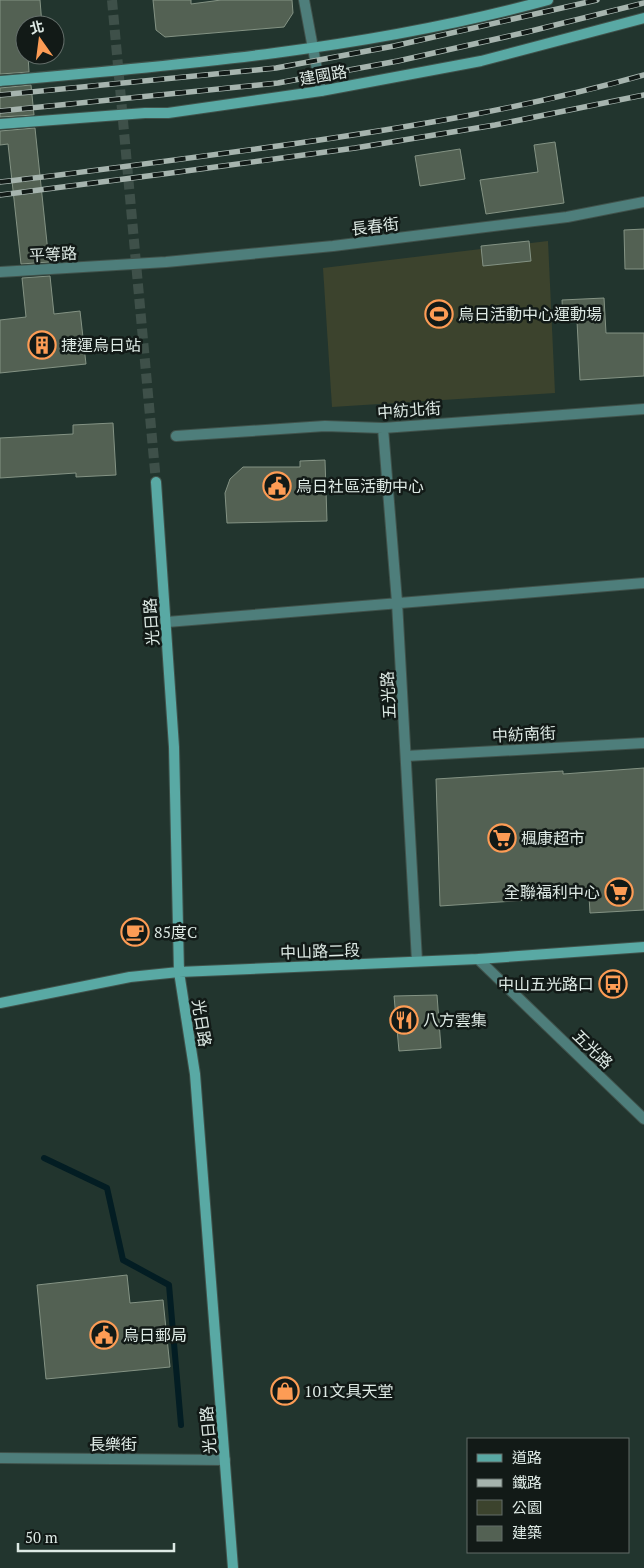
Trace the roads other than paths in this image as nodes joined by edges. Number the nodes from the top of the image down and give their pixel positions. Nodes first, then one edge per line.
1 (304, 0) edge
2 (548, 0) edge
3 (644, 18) edge
4 (312, 48) junction
5 (0, 81) edge
6 (321, 91) junction
7 (0, 124) edge
8 (644, 202) edge
9 (108, 266) joint
10 (0, 272) edge
11 (644, 409) edge
12 (383, 428) junction
13 (176, 436) dead end
14 (156, 482) tunnel mouth
15 (644, 582) edge
16 (397, 602) junction
17 (167, 622) junction
18 (644, 743) edge
19 (406, 756) junction
20 (644, 947) edge
21 (478, 959) junction
22 (417, 961) junction
23 (179, 972) junction
24 (0, 1003) edge
25 (644, 1119) edge
26 (0, 1458) edge
27 (225, 1460) junction
28 (232, 1568) edge

1 - 4 street
2 - 4 main road, 建國路
3 - 6 main road, 建國路
4 - 5 main road, 建國路
4 - 6 street
6 - 7 main road, 建國路
8 - 9 street, 長春街
9 - 10 street, 平等路
11 - 12 street, 中紡北街
12 - 13 street, 中紡北街
12 - 16 street, 五光路
14 - 17 main road, 光日路
15 - 16 street
16 - 17 street
16 - 19 street, 五光路
17 - 23 main road, 光日路
18 - 19 street, 中紡南街
19 - 22 street, 五光路
20 - 21 main road, 中山路二段
21 - 22 main road, 中山路二段
21 - 25 street, 五光路
22 - 23 main road, 中山路二段
23 - 24 main road, 中山路二段
23 - 27 main road, 光日路
26 - 27 street, 長樂街
27 - 28 main road, 光日路

